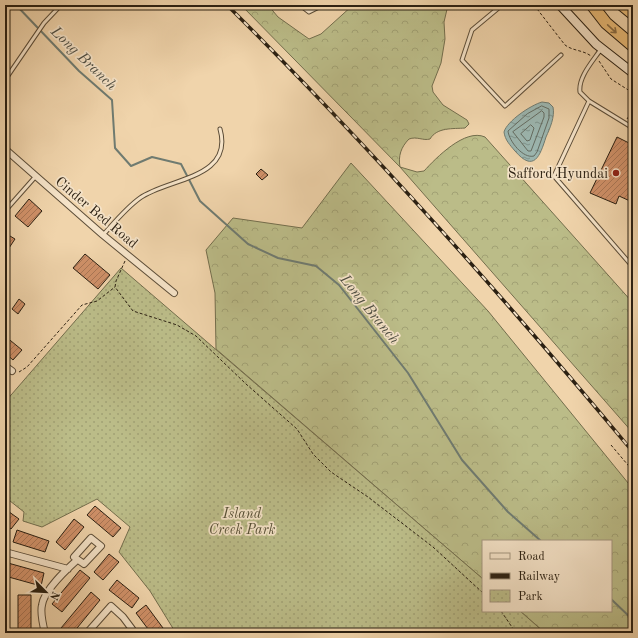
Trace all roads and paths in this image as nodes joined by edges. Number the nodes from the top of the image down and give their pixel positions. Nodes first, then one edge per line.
1 (61, 5) edge
2 (300, 5) edge
3 (323, 5) edge
4 (502, 5) edge
5 (534, 5) edge
6 (560, 5) edge
7 (622, 5) edge
8 (594, 7) edge
9 (633, 14) edge
10 (633, 46) edge
11 (600, 49) junction
12 (561, 55) dead end
13 (595, 58) junction
14 (633, 73) edge
15 (5, 80) edge
16 (633, 93) edge
17 (589, 101) junction
18 (633, 110) edge
19 (625, 123) junction
20 (633, 128) edge
21 (220, 129) dead end
22 (5, 149) edge
23 (36, 176) junction
24 (5, 211) edge
25 (103, 235) junction
26 (128, 254) junction
27 (633, 267) edge
28 (115, 287) junction
29 (174, 292) dead end
30 (5, 366) edge
31 (12, 371) joint
32 (611, 445) dead end
33 (633, 472) edge
34 (5, 540) edge
35 (5, 544) edge
36 (5, 552) edge
37 (77, 560) junction
38 (68, 569) junction
39 (482, 592) edge
40 (502, 612) edge
41 (45, 633) edge
42 (87, 633) edge
43 (124, 633) edge
44 (516, 633) edge

1 - 15 lane
2 - 3 lane
4 - 12 lane
5 - 13 path
6 - 11 main road
7 - 9 highway
8 -> 10 highway
11 - 13 lane
11 - 14 main road
13 - 16 path
13 - 17 lane
17 - 19 lane
17 - 27 lane
18 - 19 path
19 - 20 lane
21 - 25 lane
22 - 23 street, Cinder Bed Road
23 - 24 lane
23 - 25 street, Cinder Bed Road
25 - 26 street, Cinder Bed Road
26 - 28 path
26 - 29 street, Cinder Bed Road
28 - 31 path
28 - 39 path
30 - 31 street
32 - 33 path
34 - 35 street
36 - 38 street
37 - 37 street
37 - 38 street
38 - 41 street
40 - 44 path
42 - 43 street

